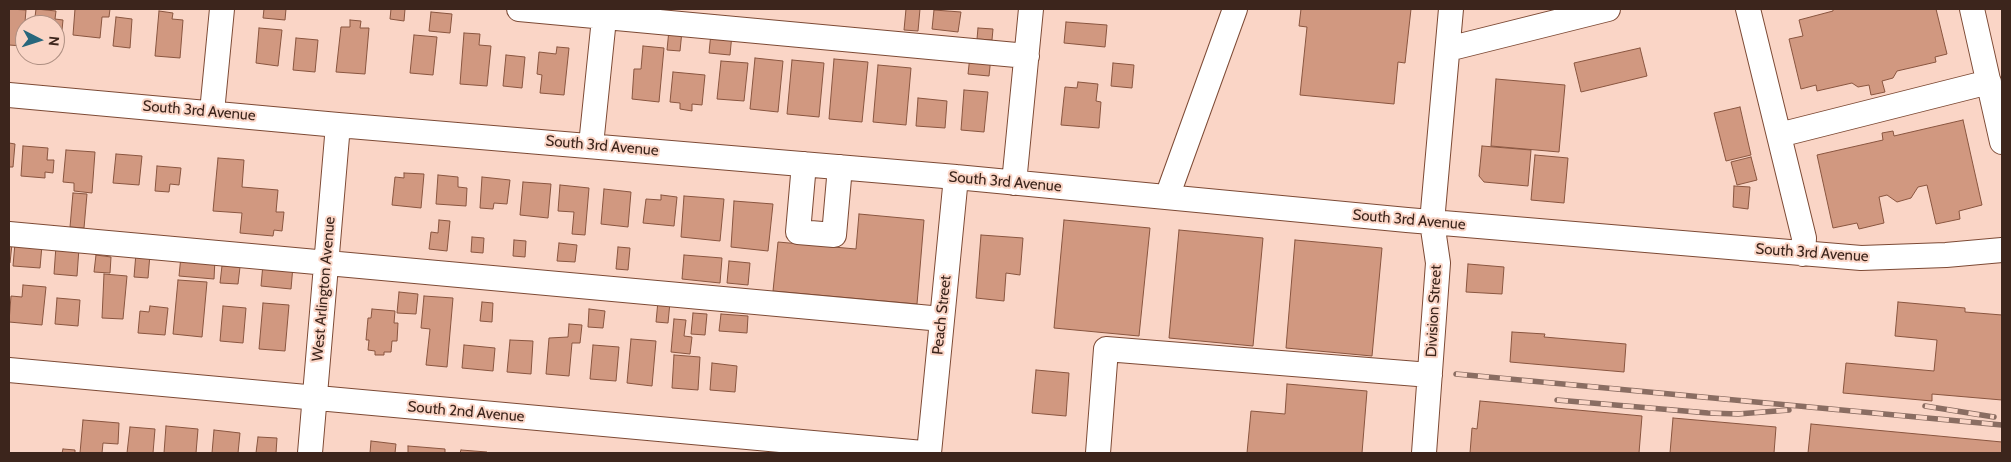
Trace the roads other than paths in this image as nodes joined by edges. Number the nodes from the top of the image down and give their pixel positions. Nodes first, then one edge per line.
1 (222, 9) edge
2 (519, 9) edge
3 (1031, 9) edge
4 (1235, 9) edge
5 (1451, 9) edge
6 (1608, 9) edge
7 (1748, 9) edge
8 (1972, 9) edge
9 (604, 13) edge
10 (1448, 49) junction
11 (1027, 56) junction
12 (1992, 74) edge
13 (9, 95) edge
14 (212, 112) junction
15 (338, 126) junction
16 (1779, 135) junction
17 (2002, 142) edge
18 (591, 145) junction
19 (804, 164) junction
20 (840, 167) junction
21 (956, 177) junction
22 (1014, 182) junction
23 (1166, 197) junction
24 (1432, 222) junction
25 (9, 234) edge
26 (2002, 250) edge
27 (1803, 254) junction
28 (327, 263) junction
29 (942, 319) junction
30 (9, 370) edge
31 (1430, 375) junction
32 (315, 398) junction
33 (310, 453) edge
34 (923, 453) edge
35 (929, 453) edge
36 (1098, 453) edge
37 (1424, 453) edge

1 - 14 street
2 - 9 street
3 - 11 street
4 - 23 street
5 - 10 street, Division Street
6 - 10 street
7 - 16 street
8 - 12 street
9 - 11 street
9 - 18 street
10 - 24 street, Division Street
11 - 22 street
12 - 16 street
12 - 17 street
13 - 14 street, South 3rd Avenue
14 - 15 street, South 3rd Avenue
15 - 18 street, South 3rd Avenue
15 - 28 street, West Arlington Avenue
16 - 27 street
18 - 19 street, South 3rd Avenue
19 - 20 street, South 3rd Avenue
19 - 20 street
20 - 21 street, South 3rd Avenue
21 - 22 street, South 3rd Avenue
21 - 29 street, Peach Street
22 - 23 street, South 3rd Avenue
23 - 24 street, South 3rd Avenue
24 - 27 street, South 3rd Avenue
24 - 31 street, Division Street
25 - 28 street
26 - 27 street, South 3rd Avenue
28 - 29 street
28 - 32 street, West Arlington Avenue
29 - 35 street, Peach Street
30 - 32 street, South 2nd Avenue
31 - 36 street
31 - 37 street, Division Street
32 - 33 street, West Arlington Avenue
32 - 34 street, South 2nd Avenue

